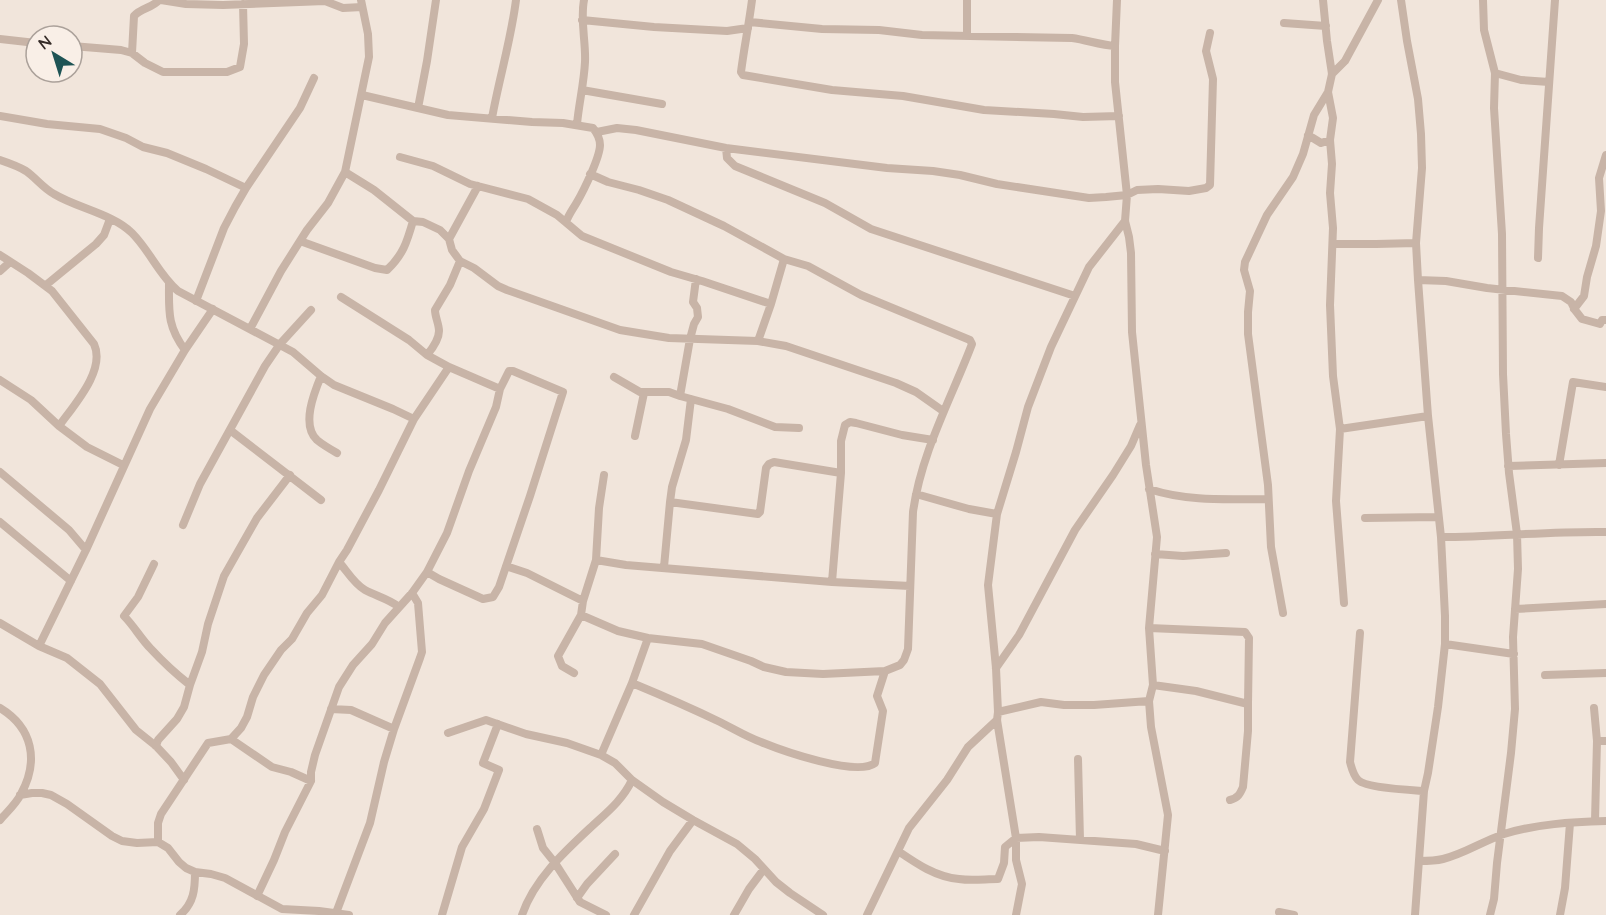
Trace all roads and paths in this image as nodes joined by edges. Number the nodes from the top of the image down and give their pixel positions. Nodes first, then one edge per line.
1 (160, 0) edge
2 (317, 0) edge
3 (436, 0) edge
4 (516, 0) edge
5 (584, 0) edge
6 (752, 0) edge
7 (967, 0) edge
8 (1117, 0) edge
9 (1323, 0) edge
10 (1378, 0) edge
11 (1401, 0) edge
12 (1483, 0) edge
13 (1555, 0) edge
14 (239, 3) edge
15 (362, 4) edge
16 (582, 20) junction
17 (1284, 23) dead end
18 (749, 25) junction
19 (1326, 26) junction
20 (1210, 33) dead end
21 (967, 34) junction
22 (0, 39) edge
23 (24, 42) edge
24 (1115, 46) junction
25 (84, 47) edge
26 (132, 53) junction
27 (1495, 73) junction
28 (1332, 74) junction
29 (314, 78) dead end
30 (1550, 82) junction
31 (582, 90) junction
32 (1328, 92) junction
33 (362, 95) junction
34 (662, 104) dead end
35 (418, 108) junction
36 (0, 116) edge
37 (1119, 116) junction
38 (492, 118) junction
39 (577, 124) junction
40 (597, 132) junction
41 (1308, 135) junction
42 (1330, 140) junction
43 (726, 148) junction
44 (1606, 155) edge
45 (400, 158) dead end
46 (0, 160) edge
47 (345, 172) junction
48 (590, 174) junction
49 (478, 186) junction
50 (246, 188) junction
51 (1127, 195) junction
52 (110, 219) junction
53 (1125, 220) junction
54 (413, 221) junction
55 (566, 222) junction
56 (449, 239) junction
57 (300, 241) junction
58 (1416, 243) junction
59 (1333, 244) junction
60 (0, 255) edge
61 (1538, 258) dead end
62 (784, 259) junction
63 (460, 261) junction
64 (10, 262) junction
65 (0, 271) edge
66 (696, 279) junction
67 (1418, 280) junction
68 (169, 283) junction
69 (45, 285) junction
70 (1503, 290) junction
71 (1075, 296) junction
72 (341, 297) dead end
73 (196, 301) junction
74 (771, 304) junction
75 (213, 309) junction
76 (1574, 309) junction
77 (311, 310) dead end
78 (1606, 320) edge
79 (250, 329) junction
80 (690, 339) junction
81 (758, 341) junction
82 (280, 344) junction
83 (185, 350) junction
84 (427, 355) junction
85 (449, 367) junction
86 (321, 376) junction
87 (614, 377) dead end
88 (0, 380) edge
89 (1606, 387) edge
90 (500, 389) junction
91 (644, 393) junction
92 (680, 396) junction
93 (691, 399) junction
94 (943, 411) junction
95 (1428, 416) junction
96 (414, 419) junction
97 (1141, 424) junction
98 (59, 426) junction
99 (799, 428) dead end
100 (1340, 429) junction
101 (230, 430) junction
102 (635, 435) dead end
103 (933, 440) junction
104 (337, 453) dead end
105 (1606, 463) edge
106 (123, 465) junction
107 (1559, 465) junction
108 (1508, 466) junction
109 (0, 472) edge
110 (841, 473) junction
111 (290, 475) junction
112 (604, 475) dead end
113 (1149, 489) junction
114 (916, 494) junction
115 (1268, 499) junction
116 (321, 500) dead end
117 (669, 502) junction
118 (997, 514) junction
119 (1438, 517) junction
120 (1365, 518) dead end
121 (0, 522) edge
122 (183, 525) dead end
123 (1606, 532) edge
124 (1517, 534) junction
125 (1441, 537) junction
126 (86, 550) junction
127 (1226, 553) dead end
128 (1155, 555) junction
129 (596, 560) junction
130 (339, 562) junction
131 (154, 564) dead end
132 (506, 566) junction
133 (664, 567) junction
134 (427, 572) junction
135 (71, 581) junction
136 (832, 582) junction
137 (910, 586) junction
138 (412, 593) junction
139 (583, 601) junction
140 (1344, 603) dead end
141 (1606, 604) edge
142 (399, 607) junction
143 (1515, 609) junction
144 (1283, 613) dead end
145 (581, 615) junction
146 (0, 623) edge
147 (1149, 628) junction
148 (1360, 633) dead end
149 (648, 638) junction
150 (1444, 644) junction
151 (39, 646) junction
152 (1514, 654) junction
153 (996, 668) junction
154 (885, 671) junction
155 (574, 673) dead end
156 (1606, 674) edge
157 (1545, 675) dead end
158 (632, 683) junction
159 (190, 685) junction
160 (1154, 685) junction
161 (1149, 701) junction
162 (1248, 704) junction
163 (0, 708) edge
164 (1594, 708) dead end
165 (331, 709) junction
166 (998, 716) junction
167 (498, 724) junction
168 (394, 729) junction
169 (448, 733) dead end
170 (231, 739) junction
171 (1597, 741) junction
172 (1606, 741) edge
173 (156, 746) junction
174 (601, 755) junction
175 (1078, 759) dead end
176 (184, 780) junction
177 (632, 780) junction
178 (311, 781) junction
179 (1424, 791) junction
180 (20, 795) junction
181 (1230, 800) dead end
182 (0, 820) edge
183 (693, 820) junction
184 (1595, 821) junction
185 (1606, 821) edge
186 (1570, 823) junction
187 (537, 829) dead end
188 (1500, 835) junction
189 (1016, 838) junction
190 (1080, 840) junction
191 (158, 842) junction
192 (898, 851) junction
193 (1165, 851) junction
194 (615, 854) dead end
195 (1419, 861) junction
196 (555, 863) junction
197 (764, 869) junction
198 (195, 872) junction
199 (257, 896) junction
200 (577, 898) junction
201 (280, 912) edge
202 (1280, 912) dead end
203 (336, 913) junction
204 (180, 915) edge
205 (350, 915) edge
206 (442, 915) edge
207 (522, 915) edge
208 (606, 915) edge
209 (634, 915) edge
210 (734, 915) edge
211 (823, 915) edge
212 (867, 915) edge
213 (1017, 915) edge
214 (1158, 915) edge
215 (1294, 915) edge
216 (1415, 915) edge
217 (1490, 915) edge
218 (1560, 915) edge

1 - 14 street
1 - 26 street
2 - 14 street
2 - 15 street
3 - 35 street
4 - 38 street
5 - 16 street
6 - 18 street
7 - 21 street
8 - 24 street
9 - 19 street
10 - 28 street
11 - 58 street
12 - 27 street
13 - 30 street
14 - 26 street
15 - 33 street
16 - 18 street
16 - 31 street
17 - 19 street
18 - 21 street
18 - 37 street
19 - 28 street
20 - 51 street
21 - 24 street
22 - 23 street
24 - 37 street
25 - 26 street
27 - 30 street
27 - 70 street
28 - 32 street
29 - 50 street
30 - 61 street
31 - 34 street
31 - 39 street
32 - 41 street
32 - 42 street
33 - 35 street
33 - 47 street
35 - 38 street
36 - 50 street
37 - 51 street
38 - 39 street
39 - 40 street
40 - 43 street
40 - 48 street
41 - 42 street
41 - 115 street
42 - 59 street
43 - 51 street
43 - 71 street
44 - 76 street
45 - 49 street
46 - 52 street
47 - 54 street
47 - 57 street
48 - 55 street
48 - 62 street
49 - 55 street
49 - 56 street
50 - 73 street
51 - 53 street
52 - 68 street
52 - 69 street
53 - 71 street
53 - 97 street
54 - 56 street
54 - 57 street
55 - 66 street
56 - 63 street
57 - 79 street
58 - 59 street
58 - 67 street
59 - 100 street
60 - 64 street
62 - 74 street
62 - 94 street
63 - 80 street
63 - 84 street
64 - 65 street
64 - 69 street
66 - 74 street
66 - 80 street
67 - 70 street
67 - 95 street
68 - 73 street
68 - 83 street
69 - 98 street
70 - 76 street
70 - 108 street
71 - 118 street
72 - 84 street
73 - 75 street
74 - 81 street
75 - 79 street
75 - 83 street
76 - 78 street
77 - 82 street
79 - 82 street
80 - 81 street
80 - 92 street
81 - 94 street
82 - 86 street
82 - 101 street
83 - 106 street
84 - 85 street
85 - 90 street
85 - 96 street
86 - 96 street
86 - 104 street
87 - 91 street
88 - 98 street
89 - 107 street
90 - 132 street
90 - 134 street
91 - 92 street
91 - 102 street
92 - 93 street
93 - 99 street
93 - 117 street
94 - 103 street
95 - 100 street
95 - 119 street
96 - 130 street
97 - 113 street
97 - 153 street
98 - 106 street
100 - 140 street
101 - 111 street
101 - 122 street
103 - 110 street
103 - 114 street
105 - 107 street
106 - 126 street
107 - 108 street
108 - 124 street
109 - 126 street
110 - 117 street
110 - 136 street
111 - 116 street
111 - 159 street
112 - 129 street
113 - 115 street
113 - 128 street
114 - 118 street
114 - 137 street
115 - 144 street
117 - 133 street
118 - 153 street
119 - 120 street
119 - 125 street
121 - 135 street
123 - 124 street
124 - 125 street
124 - 143 street
125 - 150 street
126 - 135 street
127 - 128 street
128 - 147 street
129 - 133 street
129 - 139 street
130 - 142 street
130 - 170 street
131 - 159 street
132 - 134 street
132 - 139 street
133 - 136 street
134 - 138 street
135 - 151 street
136 - 137 street
137 - 154 street
138 - 142 street
138 - 168 street
139 - 145 street
141 - 143 street
142 - 165 street
143 - 152 street
145 - 149 street
145 - 155 street
146 - 151 street
147 - 160 street
147 - 162 street
148 - 179 street
149 - 154 street
149 - 158 street
150 - 152 street
150 - 179 street
151 - 173 street
152 - 188 street
153 - 166 street
154 - 158 street
156 - 157 street
158 - 174 street
159 - 173 street
160 - 161 street
160 - 162 street
161 - 166 street
161 - 193 street
162 - 181 street
163 - 180 street
164 - 171 street
165 - 168 street
165 - 178 street
166 - 189 street
166 - 192 street
167 - 169 street
167 - 174 street
167 - 206 street
168 - 203 street
170 - 176 street
170 - 178 street
171 - 172 street
171 - 184 street
173 - 176 street
174 - 177 street
175 - 190 street
176 - 191 street
177 - 183 street
177 - 196 street
178 - 199 street
179 - 195 street
180 - 182 street
180 - 191 street
183 - 197 street
183 - 209 street
184 - 185 street
184 - 186 street
186 - 188 street
186 - 218 street
187 - 196 street
188 - 195 street
188 - 217 street
189 - 190 street
189 - 192 street
189 - 213 street
190 - 193 street
191 - 198 street
192 - 212 street
193 - 214 street
194 - 200 street
195 - 216 street
196 - 200 street
196 - 207 street
197 - 210 street
197 - 211 street
198 - 199 street
198 - 204 street
199 - 201 street
200 - 208 street
201 - 203 street
202 - 215 street
203 - 205 street

